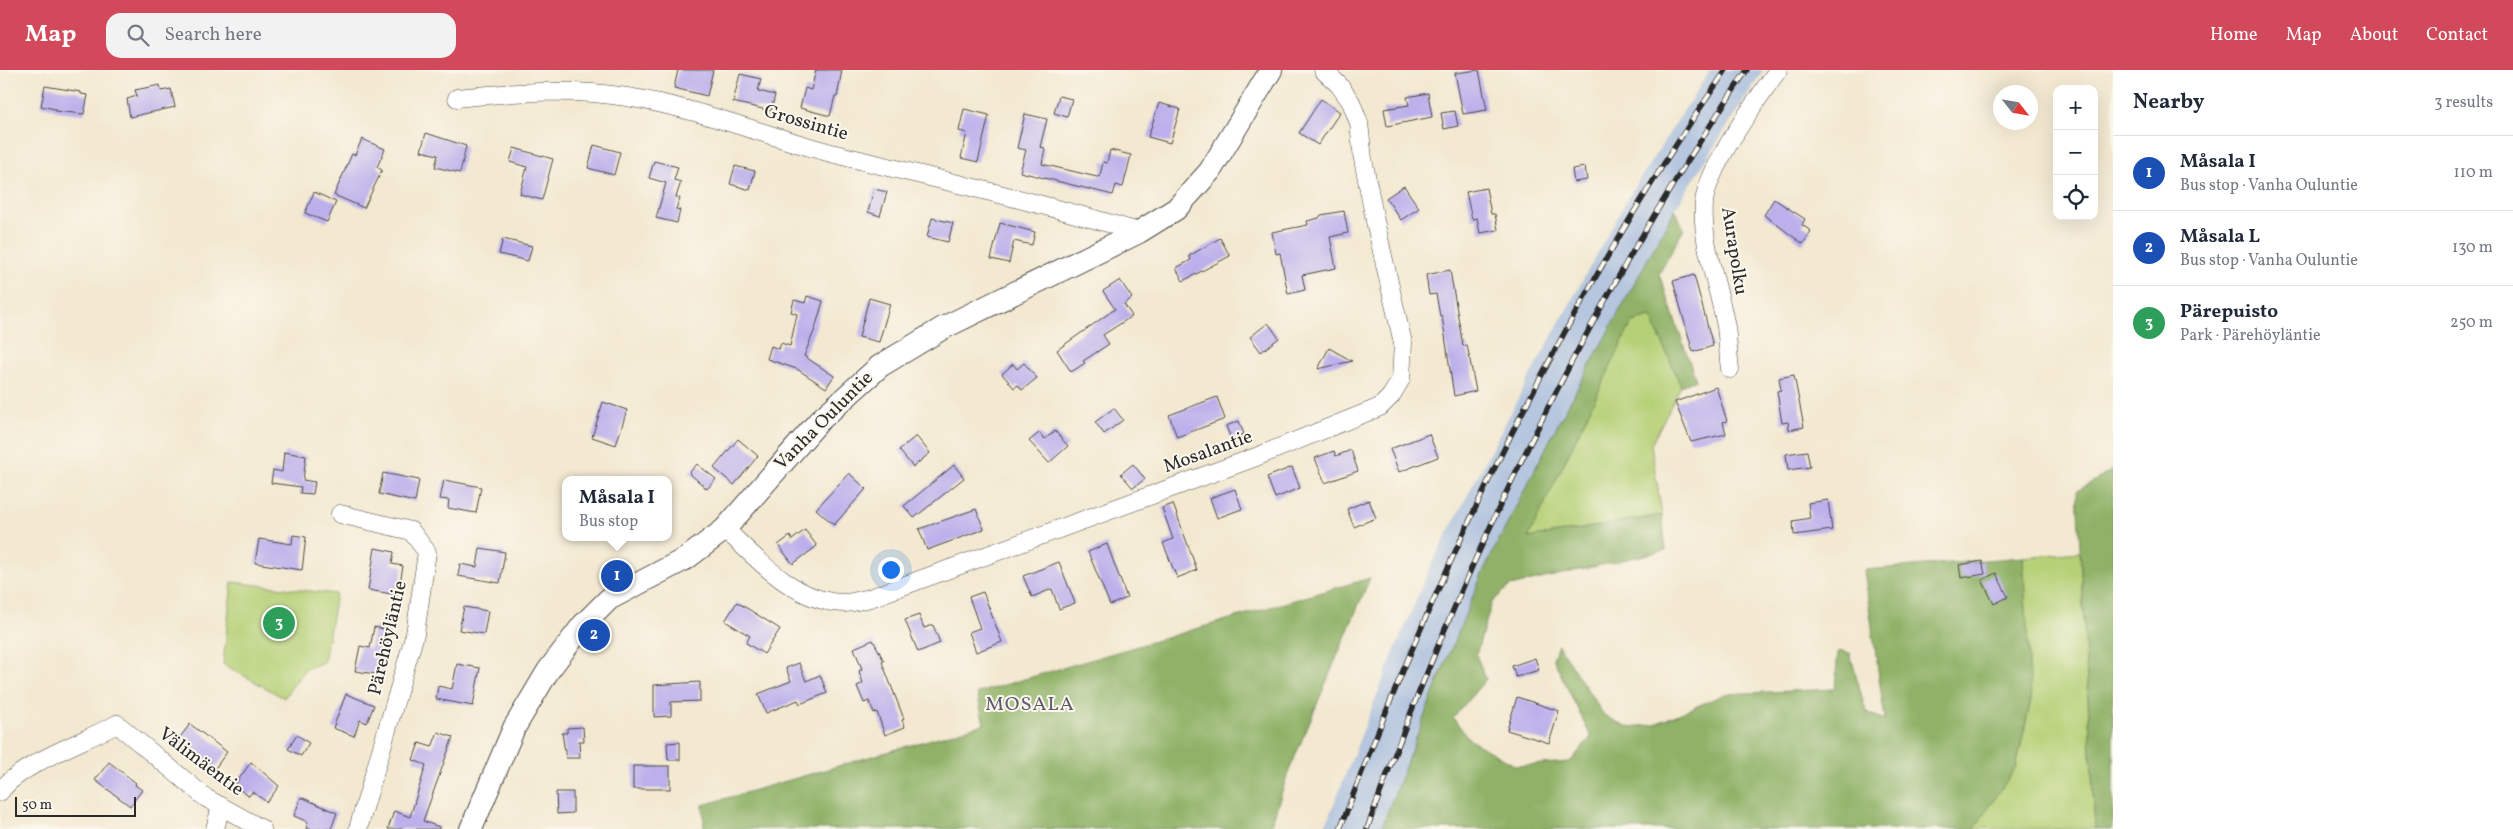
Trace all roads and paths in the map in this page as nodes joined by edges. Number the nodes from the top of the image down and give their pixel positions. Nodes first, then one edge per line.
1 (1271, 70) edge
2 (1323, 70) edge
3 (1778, 70) edge
4 (457, 98) dead end
5 (1139, 232) junction
6 (1730, 368) dead end
7 (340, 514) dead end
8 (725, 529) junction
9 (0, 792) edge
10 (221, 806) junction
11 (215, 829) edge
12 (262, 829) edge
13 (358, 829) edge
14 (471, 829) edge

1 - 5 street, Vanha Ouluntie
2 - 8 street, Mosalantie
3 - 6 street, Aurapolku
4 - 5 street, Grossintie
5 - 8 street, Vanha Ouluntie
7 - 13 street, Pärehöyläntie
8 - 14 street, Vanha Ouluntie
9 - 10 street, Välimäentie
10 - 11 street
10 - 12 street, Välimäentie

